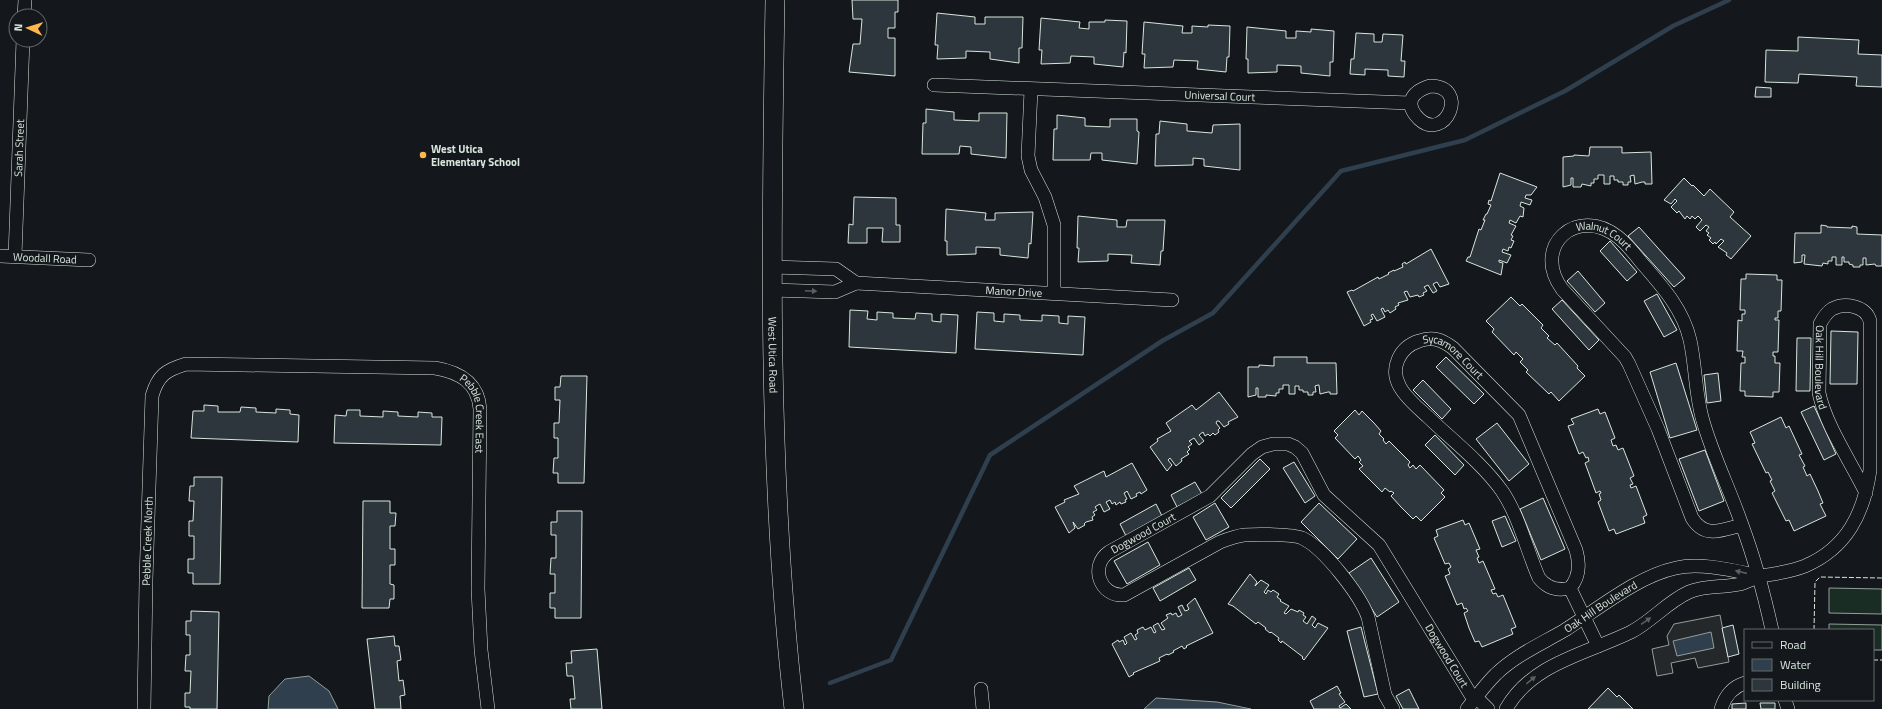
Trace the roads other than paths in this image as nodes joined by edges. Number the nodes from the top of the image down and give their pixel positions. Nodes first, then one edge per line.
1 (775, 0) edge
2 (23, 48) edge
3 (934, 85) dead end
4 (1031, 90) junction
5 (1410, 103) dead end
6 (0, 256) edge
7 (15, 256) junction
8 (89, 260) dead end
9 (772, 267) junction
10 (856, 283) junction
11 (772, 290) junction
12 (1054, 293) junction
13 (1172, 300) dead end
14 (161, 375) joint
15 (1866, 493) junction
16 (1742, 525) junction
17 (1760, 576) junction
18 (1570, 588) junction
19 (1585, 617) junction
20 (1772, 629) edge
21 (1598, 646) junction
22 (1744, 683) edge
23 (981, 689) dead end
24 (1472, 702) edge
25 (144, 709) edge
26 (488, 709) edge
27 (794, 709) edge
28 (983, 709) edge
29 (1393, 709) edge
30 (1488, 709) edge
31 (1506, 709) edge
32 (1721, 709) edge

1 - 9 street, West Utica Road
2 - 7 street, Sarah Street
3 - 4 street, Universal Court
4 - 5 street, Universal Court
4 - 12 street
6 - 7 street, Woodall Road
7 - 8 street, Woodall Road
9 - 10 street
9 - 11 street, West Utica Road
11 -> 10 street, Manor Drive
10 - 12 street, Manor Drive
11 - 27 street, West Utica Road
12 - 13 street, Manor Drive
14 - 25 street, Pebble Creek North
14 - 26 street, Pebble Creek East
15 - 15 street, Oak Hill Boulevard
15 - 17 street, Oak Hill Boulevard
16 - 16 street, Walnut Court
16 - 17 street, Walnut Court
17 -> 19 street, Oak Hill Boulevard
17 - 20 street, Walnut Court
21 -> 17 street, Oak Hill Boulevard
18 - 18 street, Sycamore Court
18 - 19 street
19 - 21 street
19 - 24 street, Oak Hill Boulevard
31 -> 21 street, Oak Hill Boulevard
22 - 32 street
23 - 28 street
24 - 29 street, Dogwood Court
24 - 30 street

